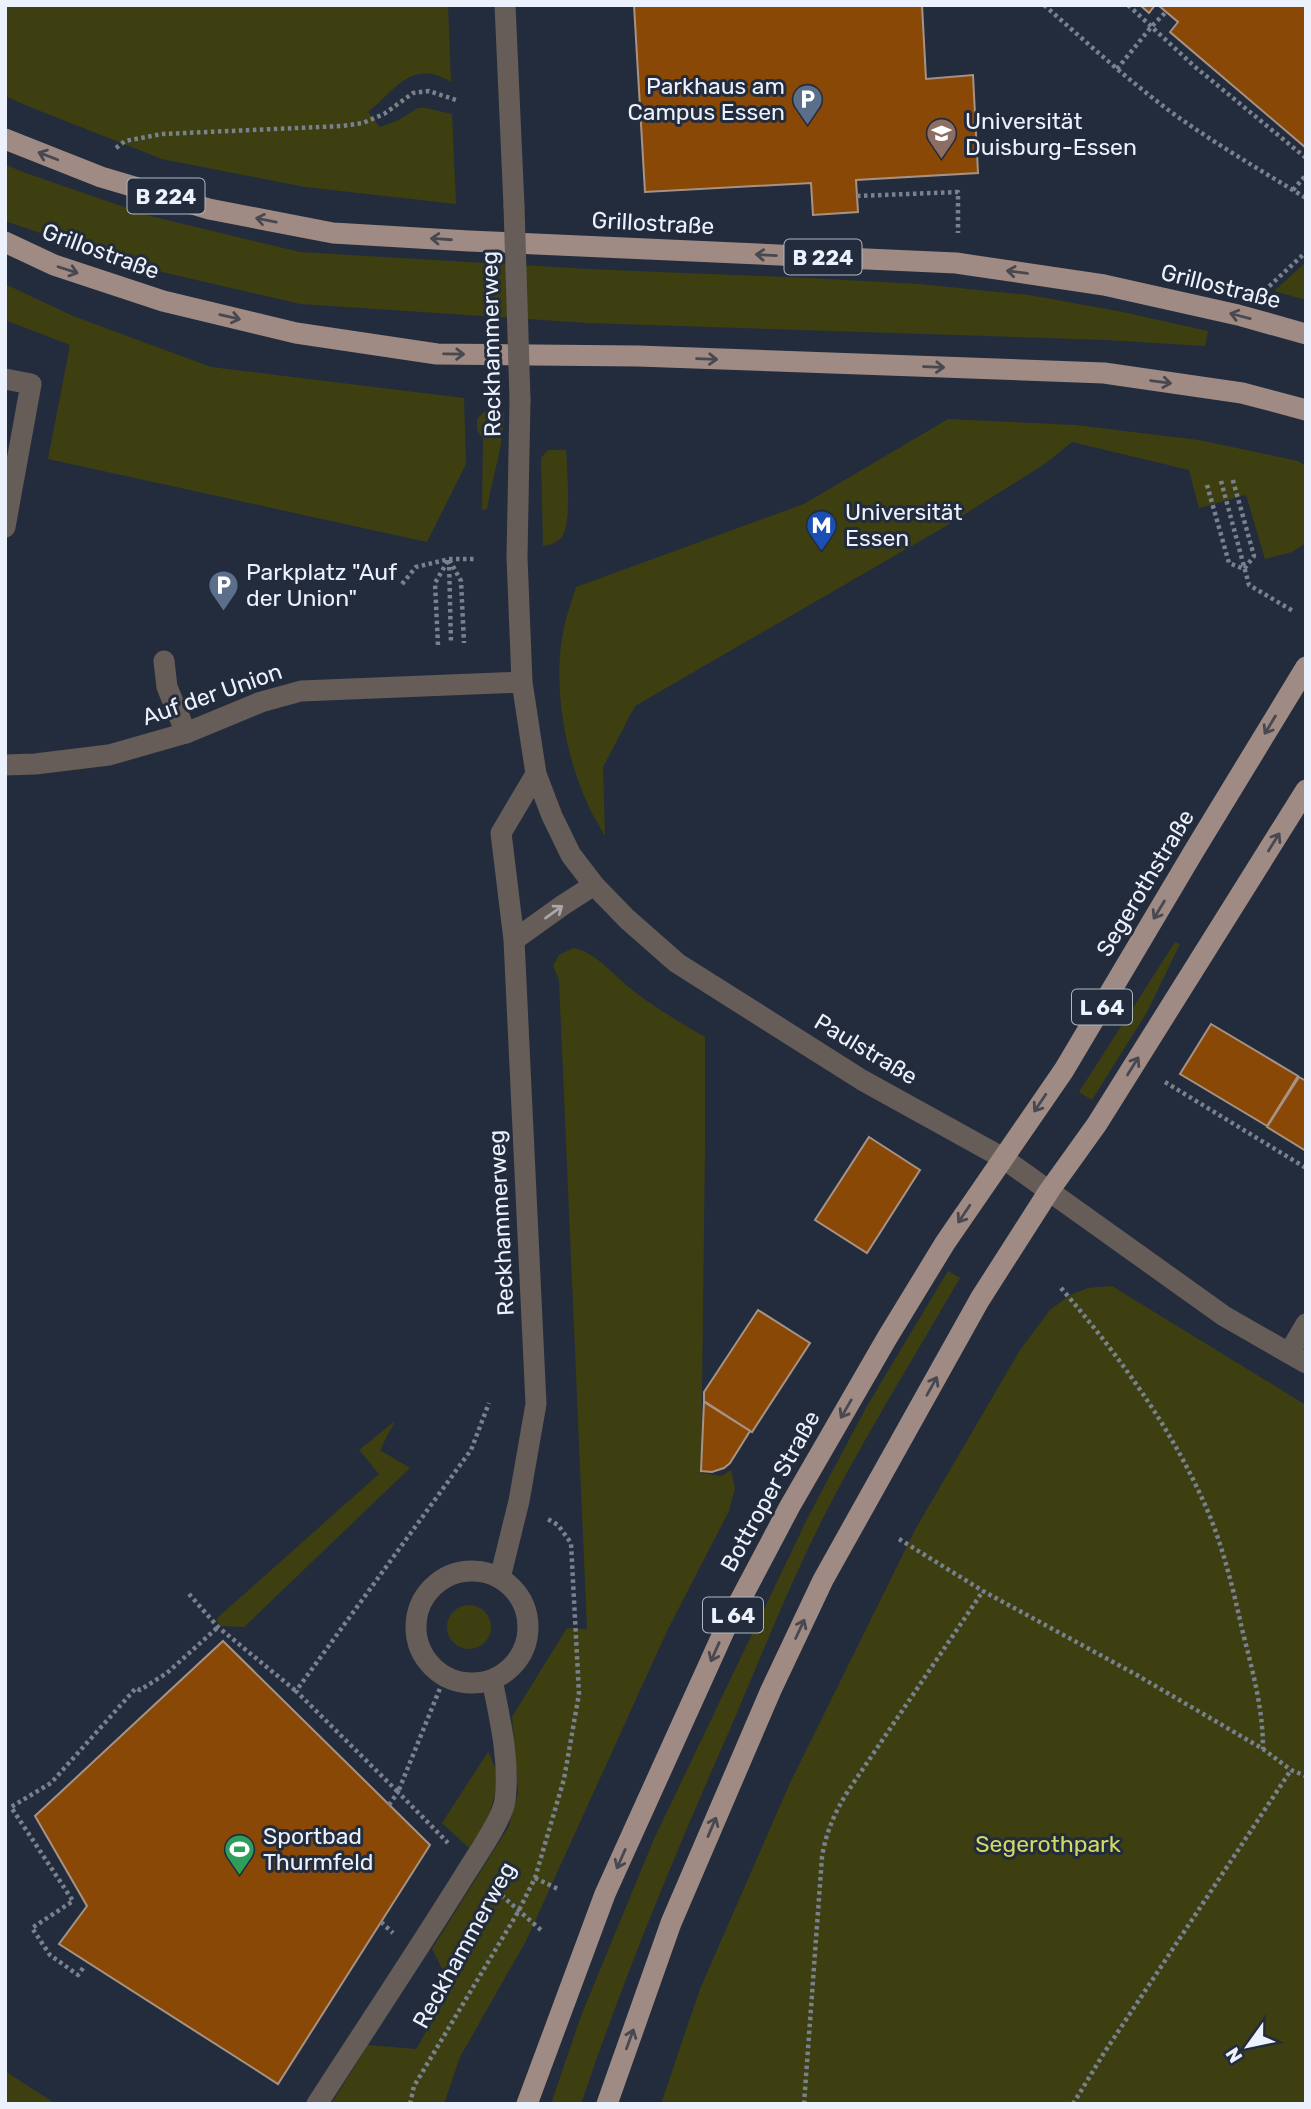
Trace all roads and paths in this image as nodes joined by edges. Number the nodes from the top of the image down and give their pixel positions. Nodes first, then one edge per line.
1 (505, 5) edge
2 (1044, 5) edge
3 (1128, 5) edge
4 (1166, 12) dead end
5 (1152, 26) junction
6 (1117, 69) junction
7 (456, 100) dead end
8 (5, 139) edge
9 (116, 148) dead end
10 (1306, 158) edge
11 (1306, 175) edge
12 (1293, 190) junction
13 (857, 196) dead end
14 (1306, 198) edge
15 (958, 237) dead end
16 (5, 242) edge
17 (1306, 252) edge
18 (1238, 315) junction
19 (1306, 334) edge
20 (5, 379) edge
21 (1306, 410) edge
22 (1233, 477) dead end
23 (1221, 481) dead end
24 (1207, 485) dead end
25 (5, 527) edge
26 (449, 559) junction
27 (475, 559) dead end
28 (1244, 569) junction
29 (402, 583) dead end
30 (1293, 611) dead end
31 (464, 643) dead end
32 (451, 644) dead end
33 (438, 645) dead end
34 (164, 660) dead end
35 (1306, 667) edge
36 (522, 682) junction
37 (186, 733) junction
38 (5, 765) edge
39 (536, 774) junction
40 (1306, 790) edge
41 (594, 886) junction
42 (514, 940) junction
43 (1165, 1082) dead end
44 (1003, 1158) junction
45 (1306, 1168) edge
46 (1049, 1191) junction
47 (1061, 1289) dead end
48 (1306, 1324) edge
49 (1297, 1358) edge
50 (489, 1403) dead end
51 (519, 1501) junction
52 (899, 1539) dead end
53 (500, 1578) junction
54 (983, 1591) junction
55 (189, 1594) dead end
56 (218, 1627) junction
57 (445, 1676) junction
58 (492, 1680) junction
59 (296, 1692) junction
60 (1263, 1749) junction
61 (1291, 1770) junction
62 (1306, 1776) edge
63 (398, 1792) junction
64 (389, 1805) dead end
65 (470, 1866) junction
66 (535, 1878) junction
67 (560, 1890) dead end
68 (518, 1912) junction
69 (542, 1931) dead end
70 (83, 1969) dead end
71 (317, 2104) edge
72 (410, 2104) edge
73 (527, 2104) edge
74 (607, 2104) edge
75 (804, 2104) edge
76 (1073, 2104) edge

1 - 36 street, Reckhammerweg, bridge
2 - 6 path
3 - 5 path
4 - 5 path
5 - 6 path
5 - 10 path
6 - 12 path
7 - 9 path
18 -> 8 main road, Grillostraße / B 224
11 - 12 path
12 - 14 path
13 - 15 path
16 -> 21 main road, Grillostraße
17 - 18 path
19 -> 18 main road, Grillostraße / B 224
20 - 25 street
22 - 28 path
23 - 28 path
24 - 28 path
26 - 27 path
26 - 29 path
26 - 31 path
26 - 32 path
26 - 33 path
28 - 30 path
34 - 37 street
35 -> 44 main road, Segerothstraße / L 64
36 - 37 street, Auf der Union
36 - 39 street, Paulstraße
37 - 38 street, Auf der Union
39 - 41 street, Paulstraße
39 - 42 street, Reckhammerweg
46 -> 40 main road, L 64
42 -> 41 street
41 - 44 street, Paulstraße
42 - 51 street, Reckhammerweg
43 - 45 path
44 - 46 street, Paulstraße
44 -> 73 main road, Bottroper Straße / L 64
46 - 49 street, Paulstraße
74 -> 46 main road, L 64
47 - 60 path
48 - 49 street
50 - 59 path
51 - 53 street, Reckhammerweg
51 - 66 path, Reckhammerweg
52 - 54 path
53 - 57 street
53 - 58 street
54 - 60 path
54 - 75 path
55 - 56 path
56 - 59 path
56 - 70 path
57 - 58 street
57 - 63 path
58 - 65 street
59 - 63 path
60 - 61 path
61 - 62 path
61 - 76 path
63 - 64 path
63 - 65 path
65 - 68 path
65 - 71 street
66 - 67 path
66 - 68 path, Reckhammerweg
68 - 69 path
68 - 72 path, Reckhammerweg

